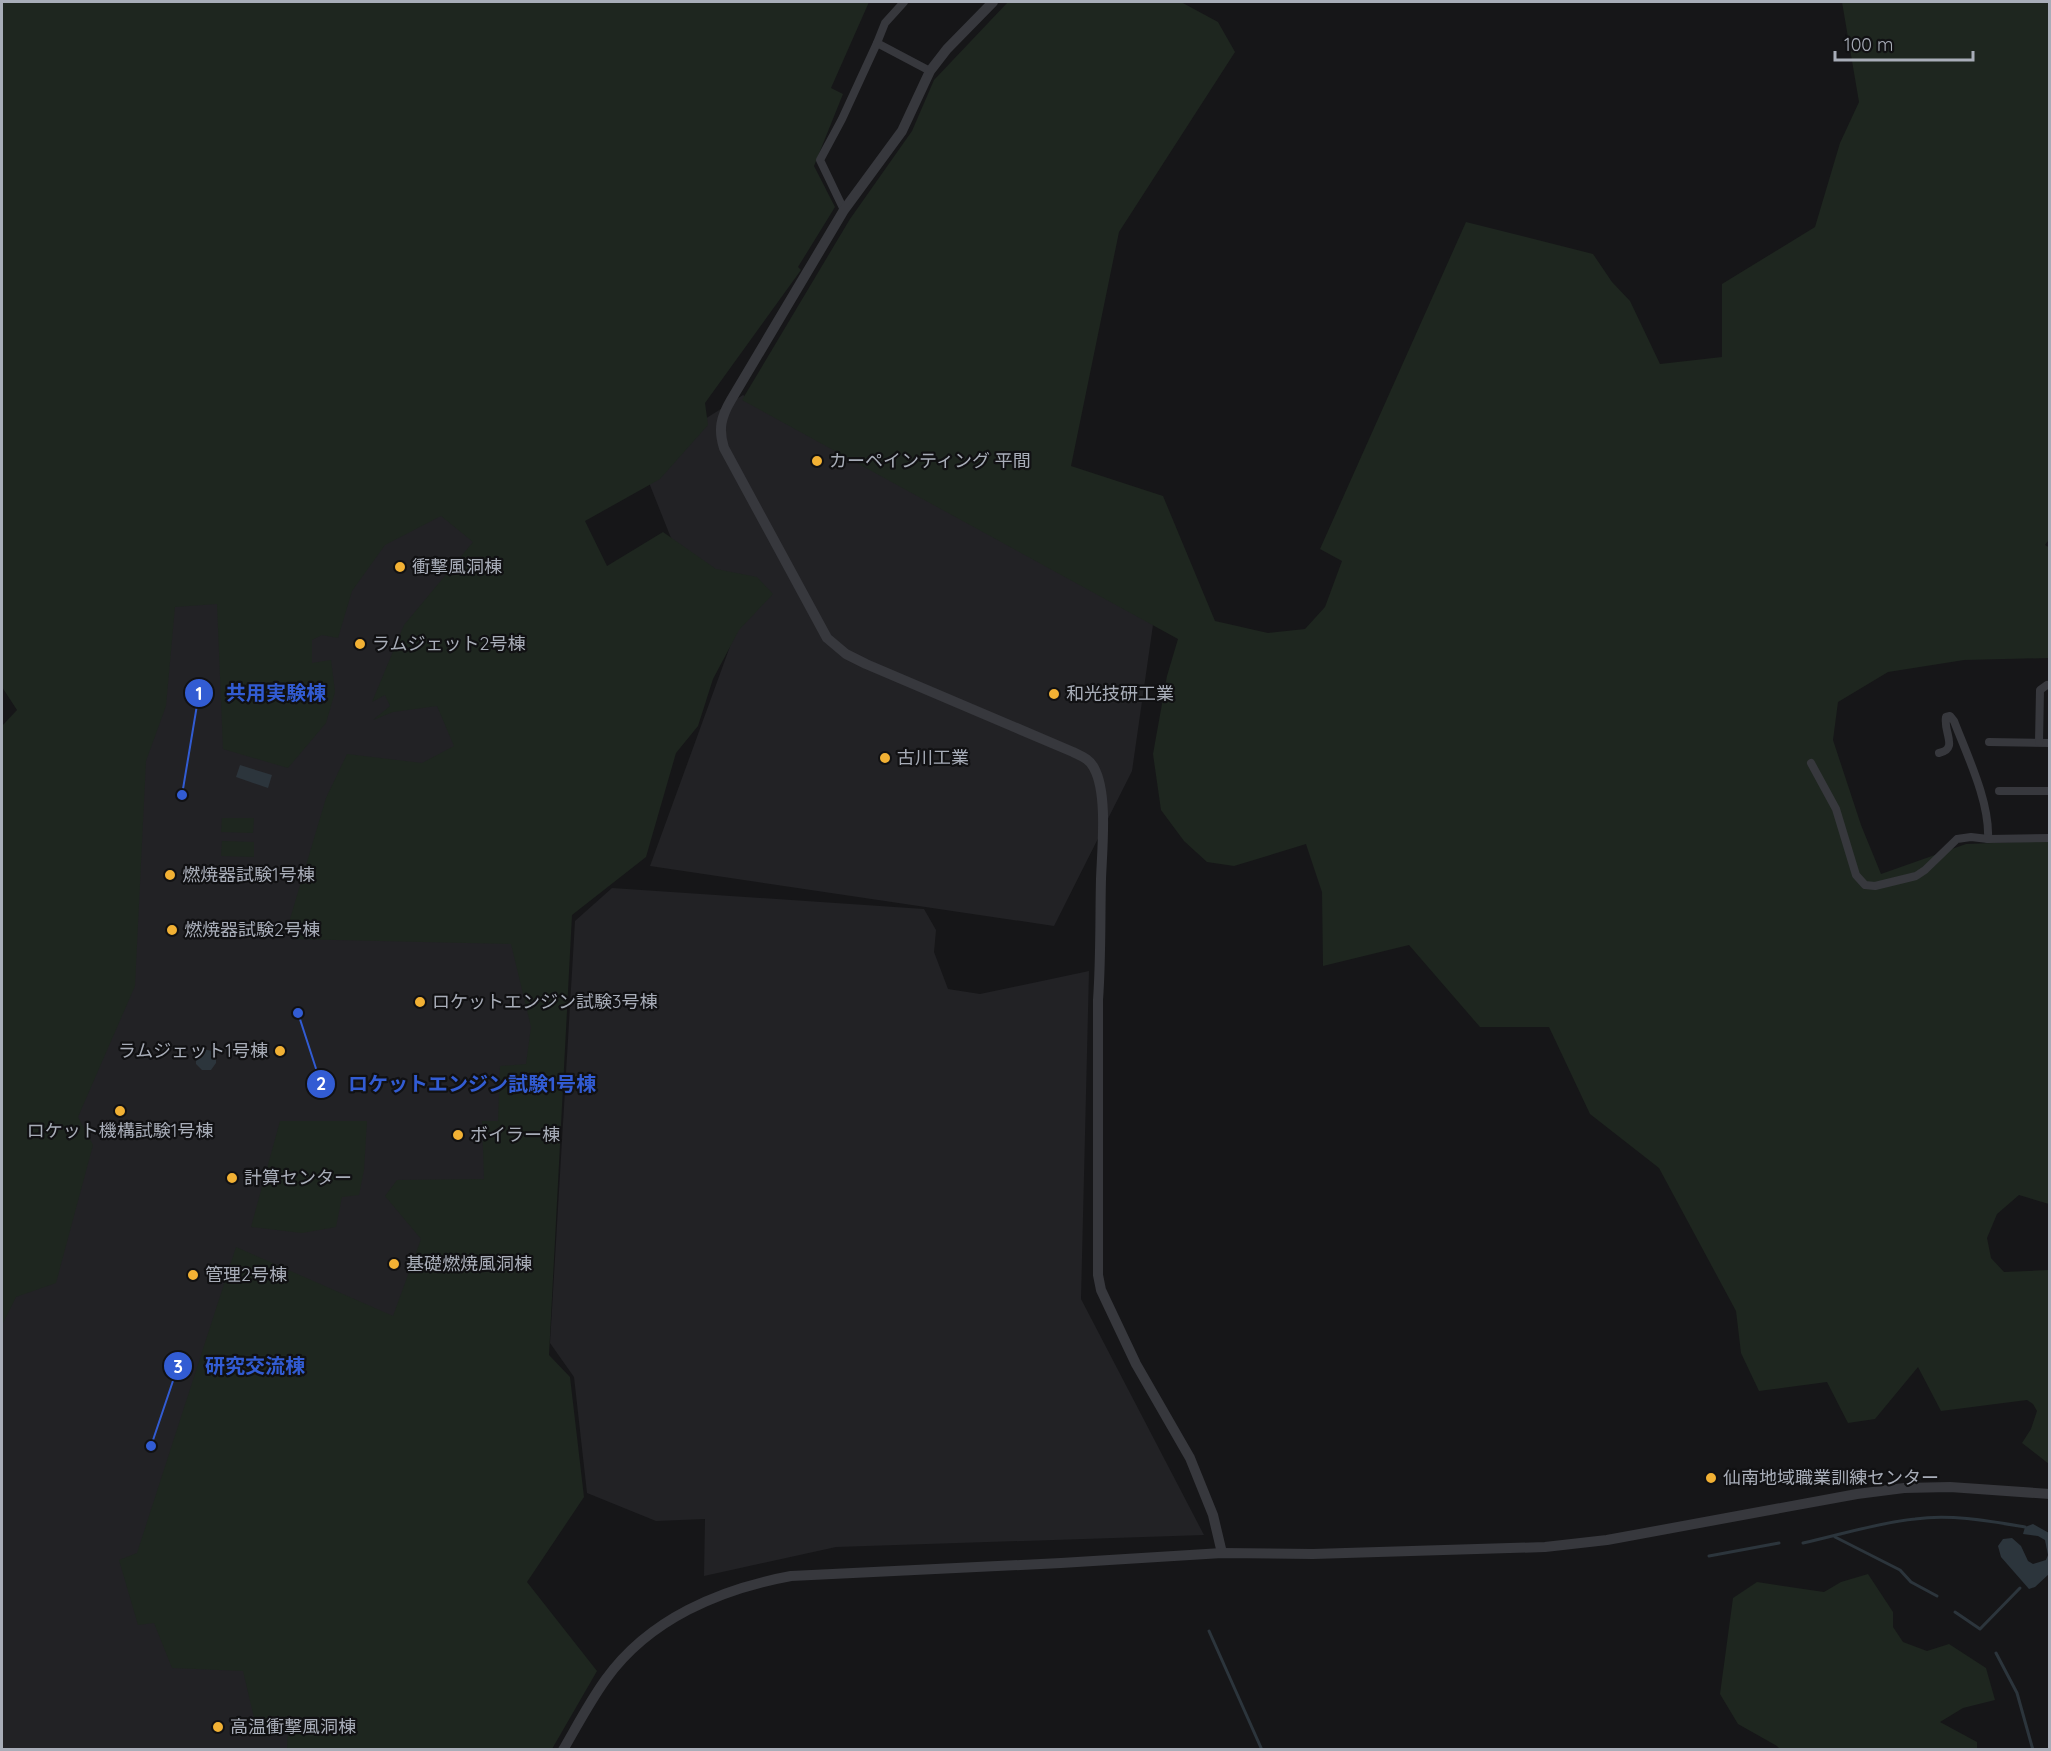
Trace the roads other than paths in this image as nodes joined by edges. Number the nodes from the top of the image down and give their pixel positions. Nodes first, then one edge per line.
1 (904, 2) edge
2 (993, 2) edge
3 (877, 43) junction
4 (930, 71) junction
5 (844, 210) junction
6 (2047, 685) dead end
7 (1989, 742) dead end
8 (2039, 742) junction
9 (2049, 743) edge
10 (1939, 753) dead end
11 (1811, 763) dead end
12 (1999, 791) dead end
13 (2049, 791) edge
14 (2049, 838) edge
15 (1988, 839) junction
16 (2049, 1494) edge
17 (1222, 1552) junction
18 (563, 1749) edge

1 - 3 street
2 - 4 street
3 - 4 street
3 - 5 street
4 - 5 street
5 - 17 street
6 - 8 street
7 - 8 street
8 - 9 street
10 - 15 street
11 - 15 street
12 - 13 street
14 - 15 street
16 - 17 street
17 - 18 street

